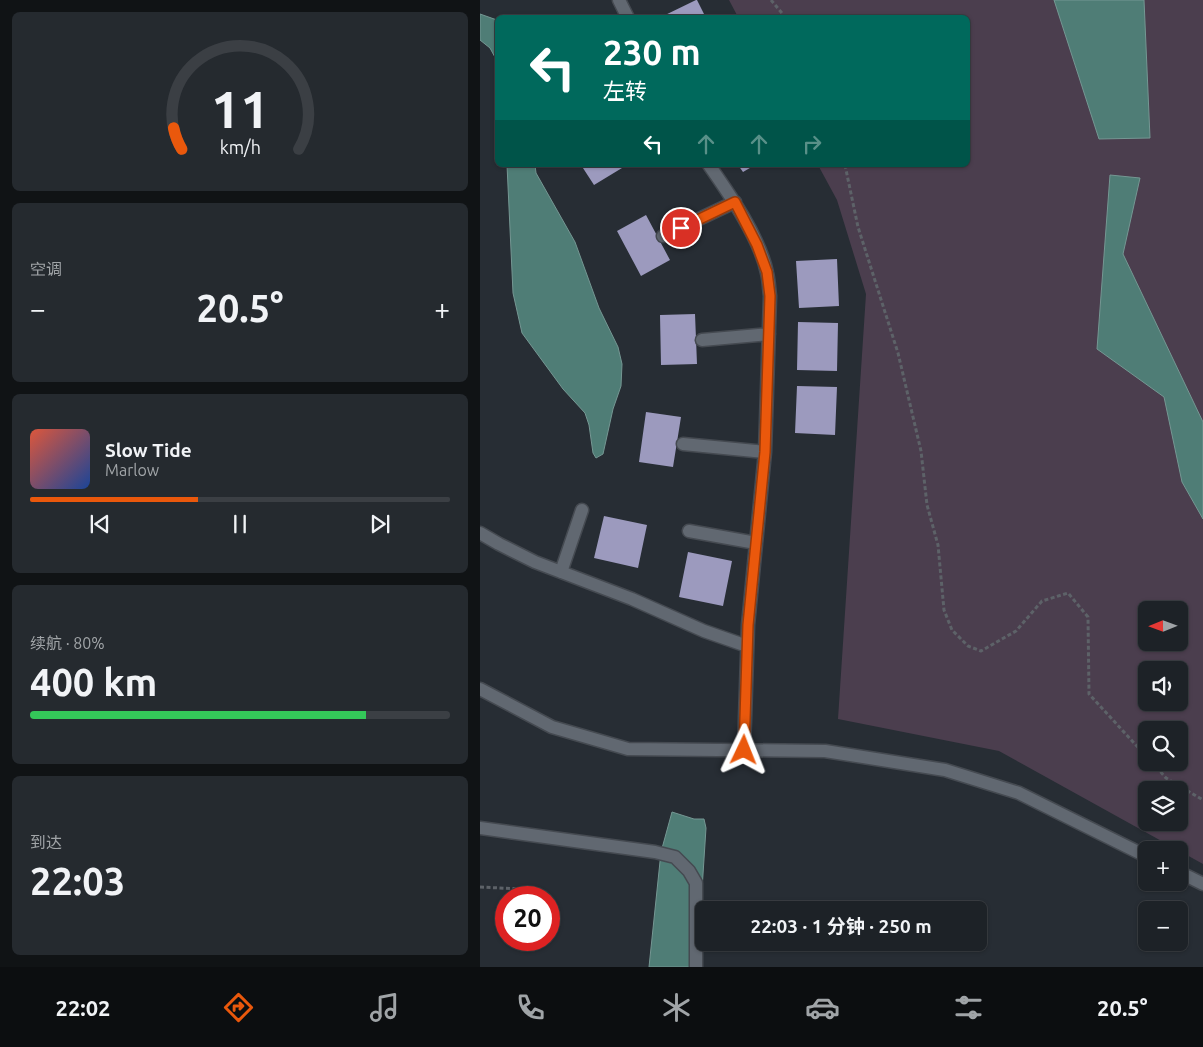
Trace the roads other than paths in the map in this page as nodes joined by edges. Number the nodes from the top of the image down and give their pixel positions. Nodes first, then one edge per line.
1 (619, 0) edge
2 (626, 15) edge
3 (711, 167) edge
4 (735, 202) junction
5 (663, 236) dead end
6 (769, 334) junction
7 (702, 340) dead end
8 (683, 444) dead end
9 (765, 452) junction
10 (582, 510) dead end
11 (689, 531) dead end
12 (480, 532) edge
13 (756, 543) junction
14 (561, 572) junction
15 (747, 646) junction
16 (480, 689) edge
17 (744, 750) junction
18 (480, 828) edge
19 (1138, 852) edge
20 (1188, 876) edge
21 (1203, 884) edge
22 (696, 967) edge

1 - 2 street
3 - 4 street
4 - 5 street
4 - 6 street
6 - 7 street
6 - 9 street
8 - 9 street
9 - 13 street
10 - 14 street
11 - 13 street
12 - 14 street
13 - 15 street
14 - 15 street
15 - 17 street
16 - 17 street
17 - 19 street
18 - 22 street
20 - 21 street

